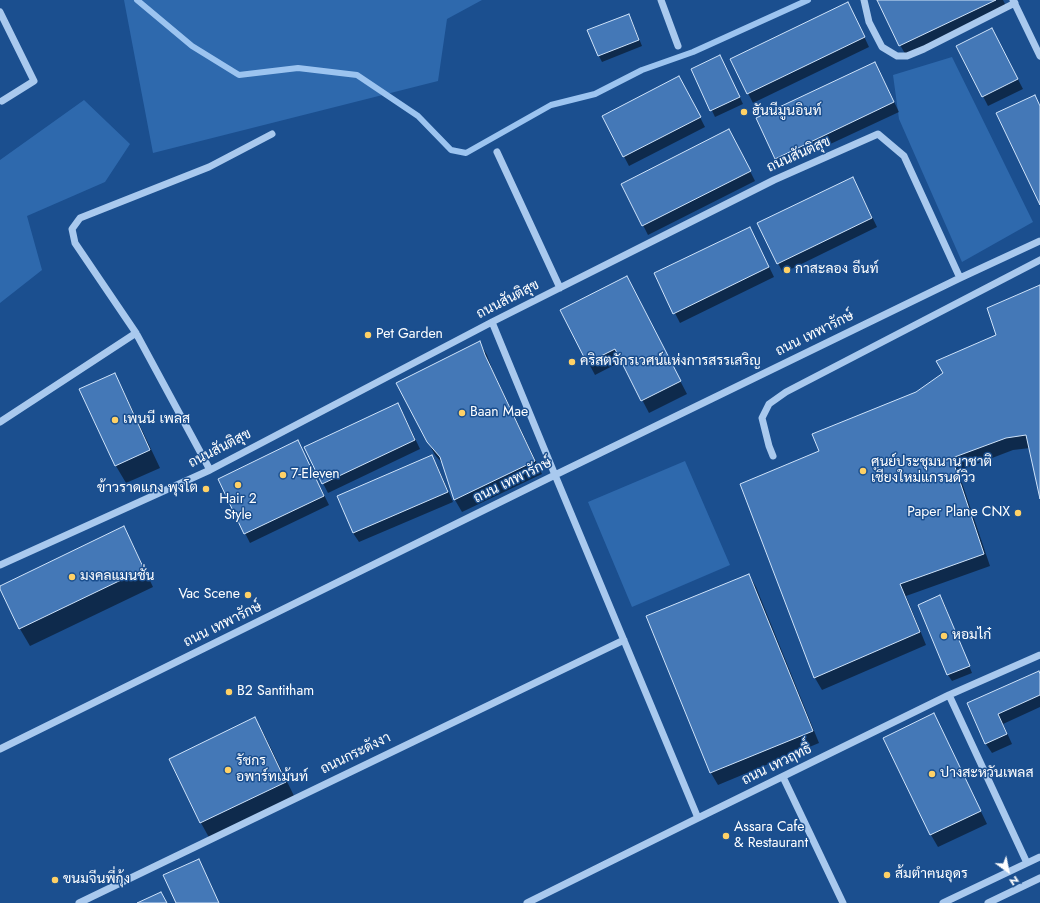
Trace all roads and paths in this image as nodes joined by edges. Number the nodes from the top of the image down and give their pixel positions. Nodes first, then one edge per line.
1 (661, 0) edge
2 (864, 0) edge
3 (1014, 2) edge
4 (0, 12) edge
5 (1037, 42) edge
6 (678, 46) dead end
7 (1040, 56) edge
8 (2, 101) dead end
9 (272, 134) dead end
10 (497, 152) dead end
11 (1040, 242) edge
12 (1040, 260) edge
13 (960, 278) junction
14 (560, 288) junction
15 (492, 322) junction
16 (136, 333) junction
17 (0, 422) edge
18 (773, 456) dead end
19 (210, 470) junction
20 (555, 475) junction
21 (0, 565) edge
22 (624, 640) junction
23 (1040, 655) edge
24 (949, 695) junction
25 (0, 749) edge
26 (783, 777) junction
27 (698, 818) junction
28 (1040, 856) edge
29 (1027, 863) junction
30 (1040, 878) edge
31 (79, 903) edge
32 (527, 903) edge
33 (842, 903) edge
34 (943, 903) edge
35 (988, 903) edge

1 - 6 street
2 - 3 street
3 - 5 street
4 - 8 street
5 - 7 street
9 - 16 street
10 - 14 street
11 - 13 street, ถนน เทพารักษ์
12 - 18 street
13 - 14 street, ถนนสันติสุข
13 - 20 street, ถนน เทพารักษ์
14 - 15 street, ถนนสันติสุข
15 - 19 street, ถนนสันติสุข
15 - 20 street
16 - 17 street
16 - 19 street
19 - 21 street, ถนนสันติสุข
20 - 22 street
20 - 25 street, ถนน เทพารักษ์
22 - 27 street
22 - 31 street, ถนนกระดังงา
23 - 24 street, ถนน เทวฤทธิ์
24 - 26 street, ถนน เทวฤทธิ์
24 - 29 street
26 - 27 street, ถนน เทวฤทธิ์
26 - 33 street
27 - 32 street, ถนน เทวฤทธิ์
28 - 29 street
29 - 34 street
30 - 35 street

